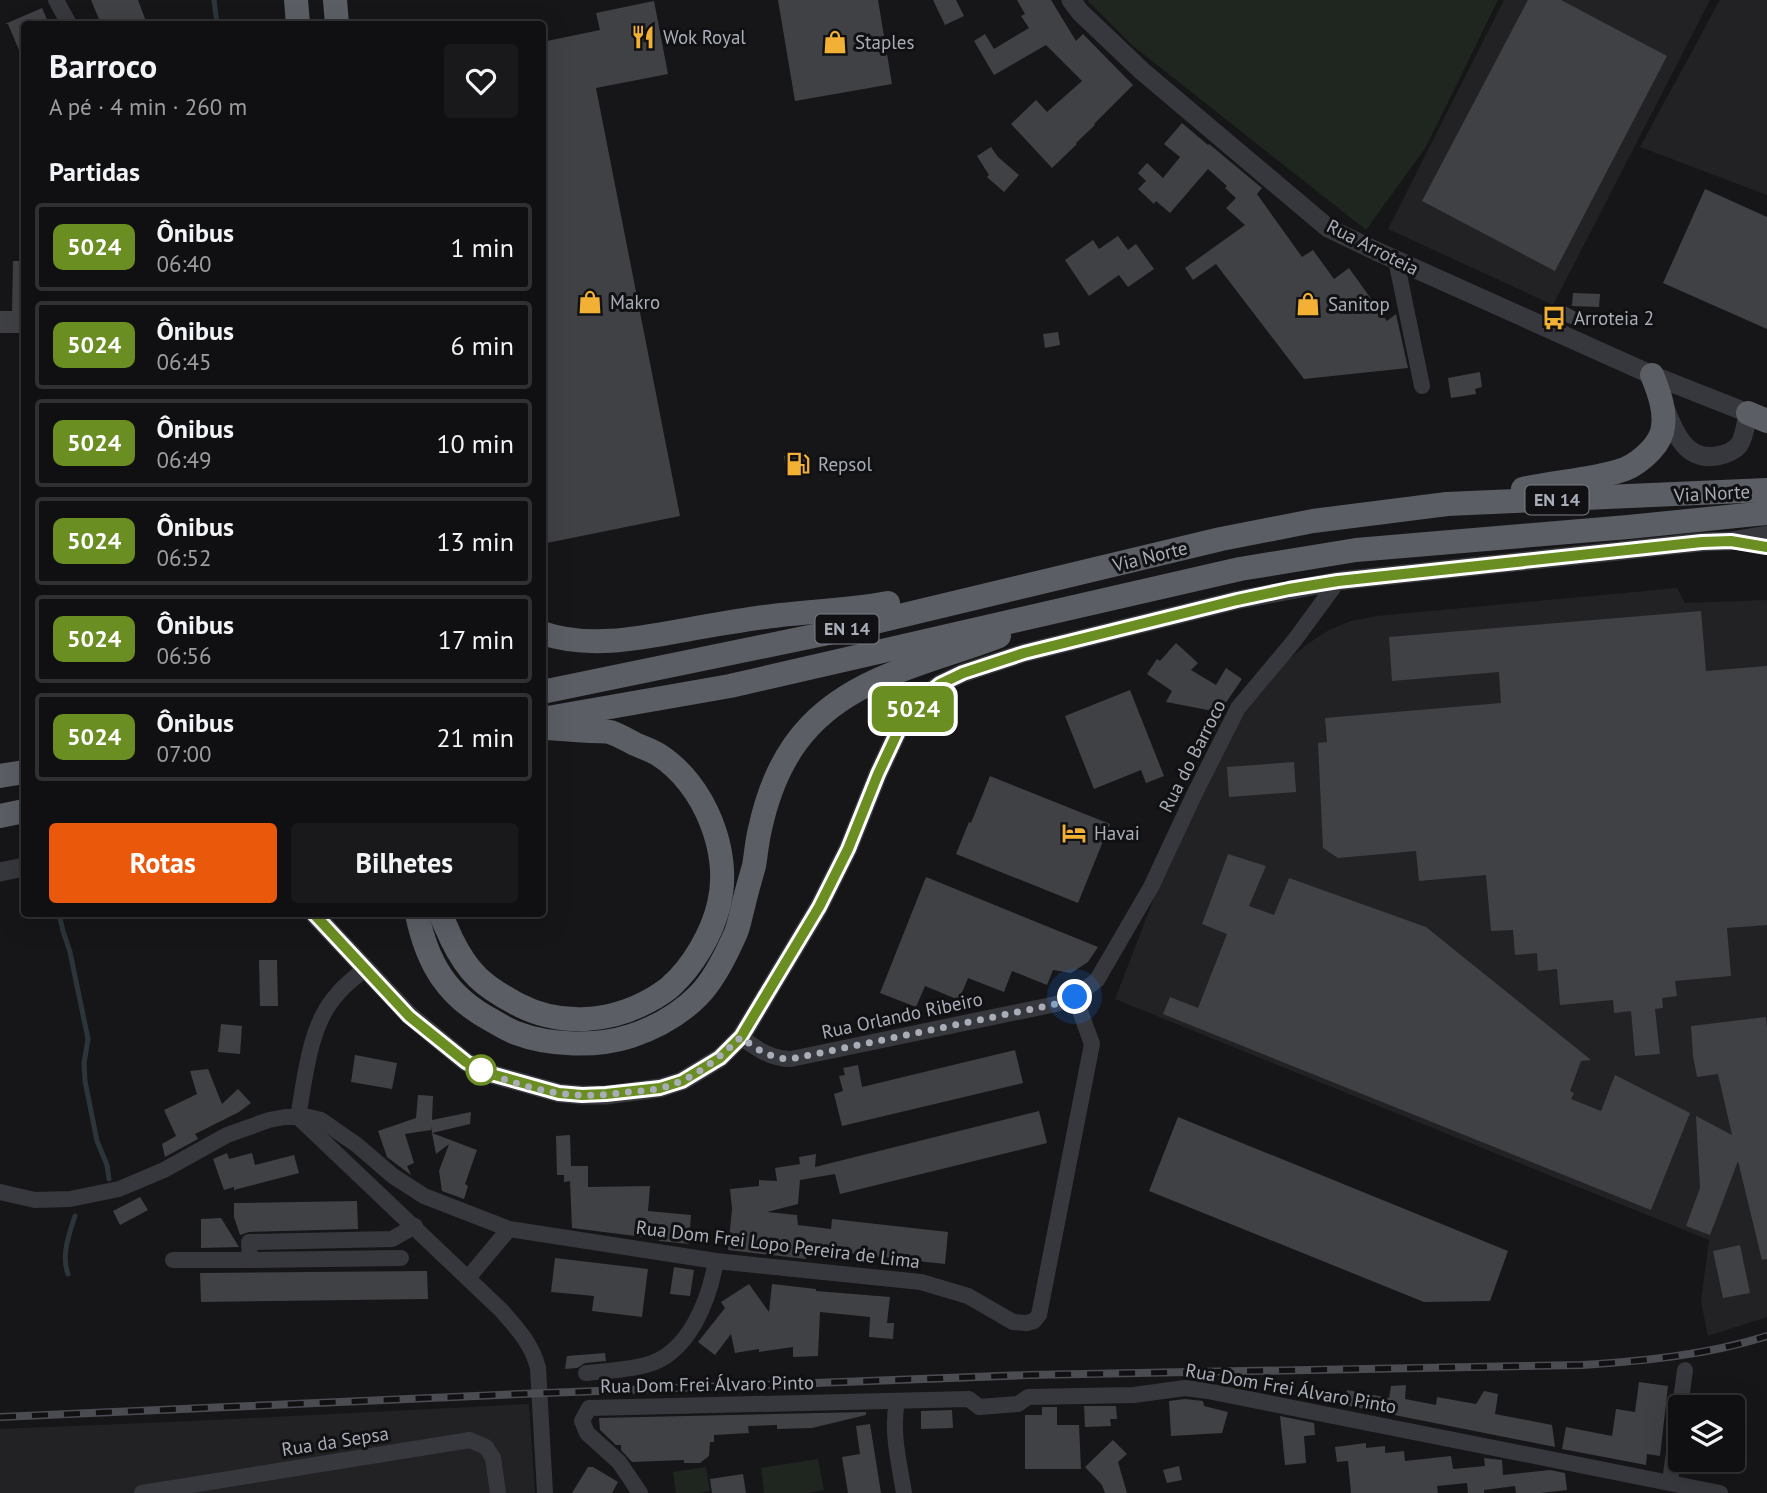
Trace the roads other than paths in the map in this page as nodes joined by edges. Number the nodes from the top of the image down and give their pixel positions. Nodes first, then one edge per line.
1 (56, 0) edge
2 (296, 0) edge
3 (335, 0) edge
4 (1071, 0) edge
5 (67, 21) edge
6 (298, 21) edge
7 (337, 21) edge
8 (1396, 260) junction
9 (1656, 384) junction
10 (1422, 386) dead end
11 (1757, 417) edge
12 (1767, 490) edge
13 (1447, 505) junction
14 (1767, 513) edge
15 (1767, 535) edge
16 (1731, 541) junction
17 (1767, 547) edge
18 (1150, 556) junction
19 (1338, 581) junction
20 (1086, 603) junction
21 (546, 634) edge
22 (546, 691) edge
23 (546, 718) edge
24 (546, 728) edge
25 (21, 812) edge
26 (0, 816) edge
27 (21, 868) edge
28 (0, 872) edge
29 (317, 917) edge
30 (417, 917) edge
31 (442, 917) edge
32 (366, 968) junction
33 (1075, 997) junction
34 (741, 1037) junction
35 (298, 1116) junction
36 (0, 1192) edge
37 (415, 1226) junction
38 (509, 1228) junction
39 (339, 1240) junction
40 (401, 1258) dead end
41 (338, 1259) junction
42 (173, 1260) dead end
43 (250, 1260) junction
44 (716, 1261) junction
45 (468, 1278) junction
46 (1685, 1370) dead end
47 (586, 1373) dead end
48 (897, 1401) junction
49 (1670, 1482) junction
50 (142, 1493) edge
51 (498, 1493) edge
52 (545, 1493) edge
53 (640, 1493) edge
54 (904, 1493) edge
55 (1720, 1493) edge

1 - 5 street
2 - 6 highway
3 - 7 highway
4 - 8 street, Rua Arroteia
8 - 9 street, Rua Arroteia
8 - 10 street
9 - 11 street, Rua Arroteia
9 - 11 street
9 - 13 highway
12 - 13 highway, Via Norte / EN 14
13 - 18 highway, Via Norte / EN 14
14 - 20 highway, Via Norte / EN 14
15 - 16 street
16 - 17 street
16 - 19 street
18 - 21 highway
18 - 22 highway, Via Norte / EN 14
19 - 33 street, Rua do Barroco
19 - 34 street
20 - 23 highway, Via Norte / EN 14
20 - 30 highway
24 - 31 highway
25 - 26 highway
27 - 28 street
29 - 32 street
32 - 34 street
32 - 35 street
33 - 34 street, Rua Orlando Ribeiro
33 - 44 street, Rua Dom Frei Lopo Pereira de Lima
35 - 36 street, Rua Dom Frei Lopo Pereira de Lima
35 - 37 street
35 - 38 street, Rua Dom Frei Lopo Pereira de Lima
37 - 39 street
37 - 45 street
38 - 44 street, Rua Dom Frei Lopo Pereira de Lima
38 - 45 street
39 - 41 street
39 - 43 street
40 - 41 street
41 - 43 street
42 - 43 street
44 - 47 street
45 - 52 street
46 - 49 street
48 - 49 street, Rua Dom Frei Álvaro Pinto
48 - 53 street, Rua Dom Frei Álvaro Pinto
48 - 54 street
49 - 55 street, Rua Dom Frei Álvaro Pinto
50 - 51 street, Rua da Sepsa

